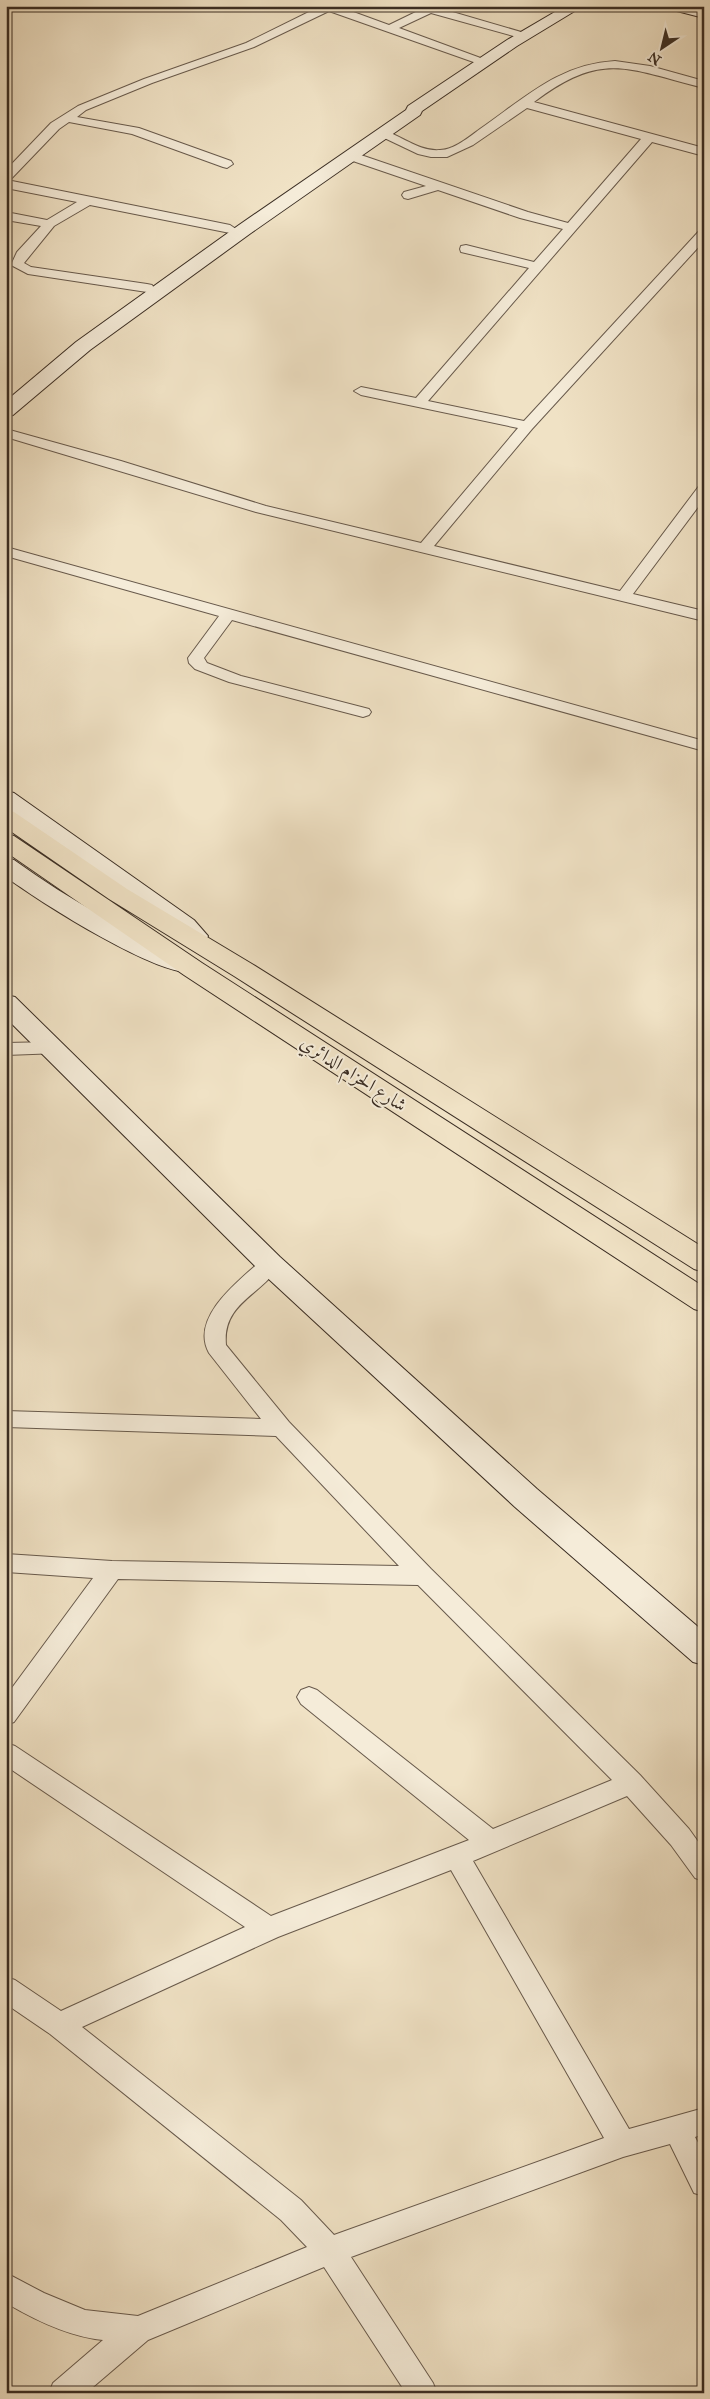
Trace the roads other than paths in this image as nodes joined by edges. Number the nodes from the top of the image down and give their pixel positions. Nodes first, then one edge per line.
1 (576, 6) edge
2 (674, 6) edge
3 (328, 7) edge
4 (704, 14) edge
5 (391, 28) junction
6 (524, 36) junction
7 (482, 62) junction
8 (704, 85) edge
9 (526, 104) junction
10 (414, 108) junction
11 (66, 118) junction
12 (382, 134) junction
13 (649, 137) junction
14 (704, 152) edge
15 (351, 156) junction
16 (227, 164) dead end
17 (6, 177) edge
18 (6, 184) edge
19 (437, 186) junction
20 (408, 195) dead end
21 (87, 201) junction
22 (6, 216) edge
23 (49, 224) junction
24 (570, 227) junction
25 (230, 229) junction
26 (704, 232) edge
27 (466, 249) dead end
28 (535, 266) junction
29 (147, 288) junction
30 (361, 391) dead end
31 (6, 394) edge
32 (420, 402) junction
33 (6, 411) edge
34 (528, 426) junction
35 (6, 434) edge
36 (704, 489) edge
37 (425, 548) junction
38 (6, 551) edge
39 (623, 596) junction
40 (228, 615) junction
41 (704, 616) edge
42 (363, 712) dead end
43 (704, 746) edge
44 (6, 798) edge
45 (6, 816) edge
46 (6, 841) edge
47 (6, 865) edge
48 (200, 958) junction
49 (6, 1002) edge
50 (52, 1048) junction
51 (6, 1049) edge
52 (704, 1262) edge
53 (270, 1264) junction
54 (704, 1302) edge
55 (6, 1419) edge
56 (281, 1428) junction
57 (6, 1563) edge
58 (112, 1570) junction
59 (423, 1576) junction
60 (704, 1652) edge
61 (309, 1697) dead end
62 (6, 1714) edge
63 (6, 1753) edge
64 (630, 1783) junction
65 (489, 1841) junction
66 (458, 1856) junction
67 (704, 1870) edge
68 (269, 1929) junction
69 (6, 1989) edge
70 (59, 2025) junction
71 (704, 2121) edge
72 (677, 2129) junction
73 (623, 2144) junction
74 (704, 2183) edge
75 (330, 2251) junction
76 (6, 2287) edge
77 (138, 2330) junction
78 (63, 2393) edge
79 (423, 2393) edge

1 - 6 street
2 - 4 street
3 - 5 street
3 - 11 street
5 - 6 street
5 - 7 street
6 - 7 street
7 - 10 street
8 - 9 street
9 - 12 street
9 - 13 street
10 - 12 street
10 - 25 street
11 - 16 street
11 - 17 street
12 - 15 street
13 - 14 street
13 - 24 street
15 - 19 street
15 - 33 street
18 - 21 street
19 - 20 street
19 - 24 street
21 - 23 street
21 - 25 street
22 - 23 street
23 - 29 street
24 - 28 street
25 - 29 street
26 - 34 street
27 - 28 street
28 - 32 street
29 - 31 street
30 - 32 street
32 - 34 street
34 - 37 street
35 - 37 street
36 - 39 street
37 - 39 street
38 - 40 street
39 - 41 street
40 - 42 street
40 - 43 street
44 - 48 street
45 - 48 highway, شارع الحزام الدائري
46 - 48 highway, شارع الحزام الدائري
47 - 48 street
48 - 52 highway, شارع الحزام الدائري
48 - 54 highway, شارع الحزام الدائري
49 - 50 street
50 - 51 street
50 - 53 street
53 - 56 street
53 - 60 street
55 - 56 street
56 - 59 street
57 - 58 street
58 - 59 street
58 - 62 street
59 - 64 street
61 - 65 street
63 - 68 street
64 - 65 street
64 - 67 street
65 - 66 street
66 - 68 street
66 - 73 street
68 - 70 street
69 - 70 street
70 - 75 street
71 - 72 street
72 - 73 street
72 - 74 street
73 - 75 street
75 - 77 street
75 - 79 street
76 - 77 street
77 - 78 street

